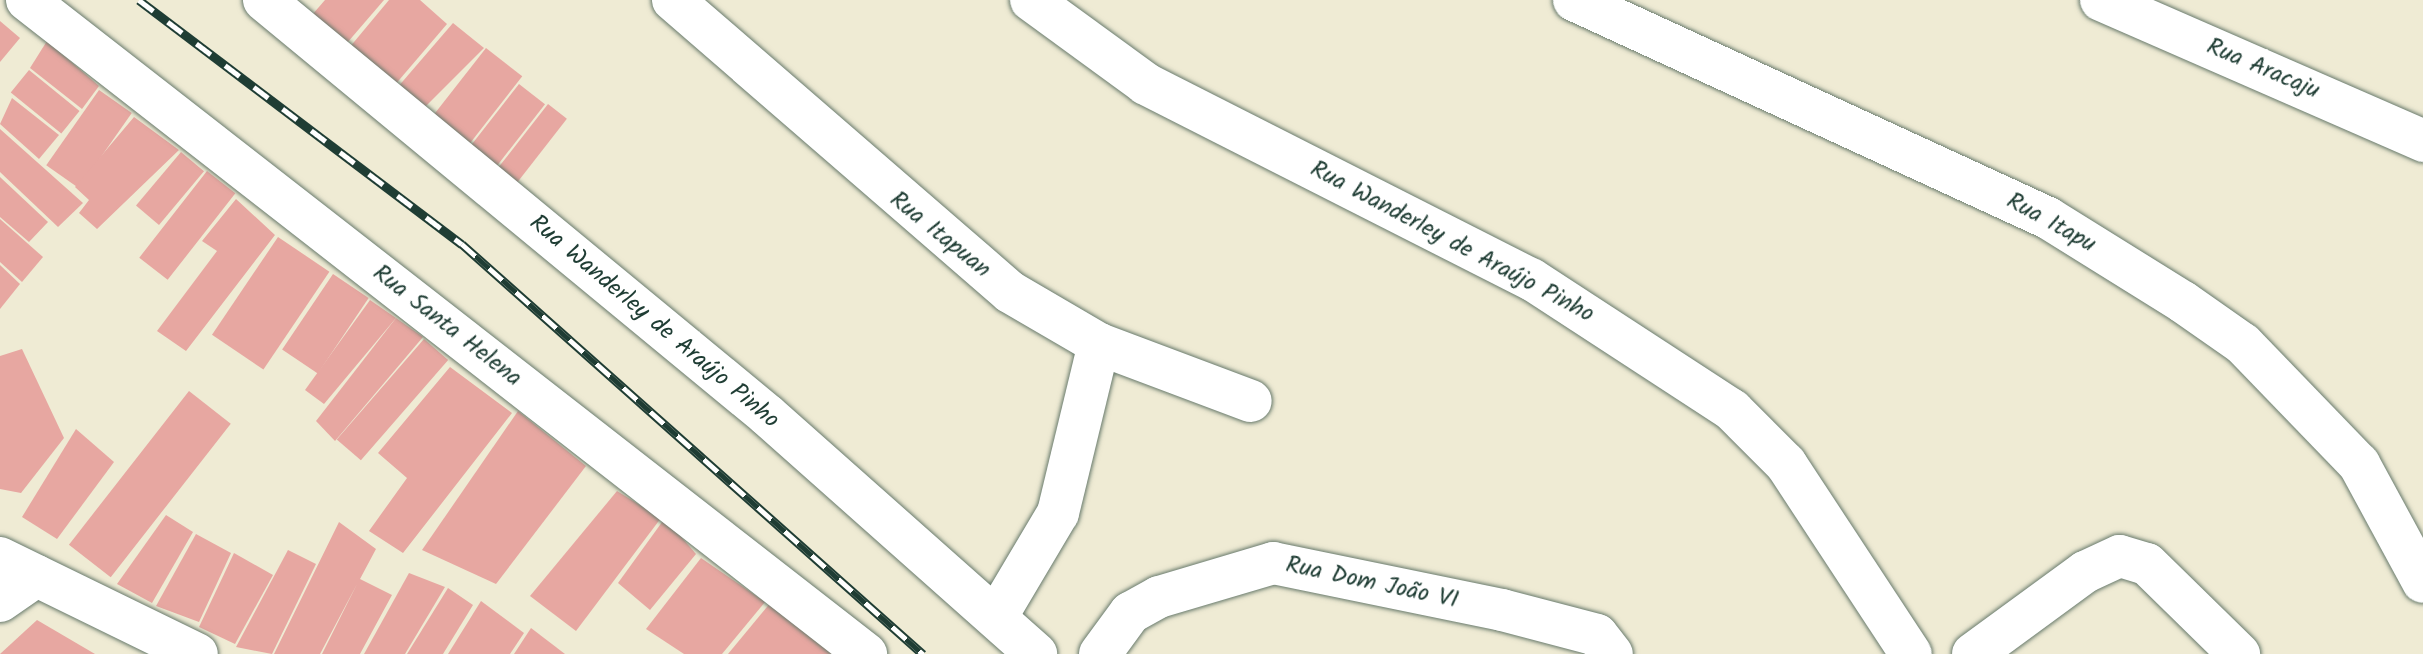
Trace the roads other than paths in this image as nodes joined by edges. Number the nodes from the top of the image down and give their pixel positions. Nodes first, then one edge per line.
1 (27, 0) edge
2 (264, 0) edge
3 (673, 0) edge
4 (1031, 0) edge
5 (1574, 0) edge
6 (2101, 0) edge
7 (2423, 141) edge
8 (1099, 344) junction
9 (1251, 401) dead end
10 (18, 567) edge
11 (2423, 582) edge
12 (0, 601) edge
13 (998, 614) junction
14 (154, 643) edge
15 (197, 654) edge
16 (866, 654) edge
17 (1036, 654) edge
18 (1100, 654) edge
19 (1612, 654) edge
20 (1911, 654) edge
21 (1973, 654) edge
22 (2239, 654) edge

1 - 16 street, Rua Santa Helena
2 - 13 street, Rua Wanderley de Araújo Pinho
3 - 8 street, Rua Itapuan
4 - 20 street, Rua Wanderley de Araújo Pinho
5 - 11 street, Rua Itapu
6 - 7 street, Rua Aracaju
8 - 9 street, Rua Itapuan
8 - 13 street
10 - 12 street
10 - 14 street
13 - 17 street, Rua Wanderley de Araújo Pinho
14 - 15 street
18 - 19 street, Rua Dom João VI
21 - 22 street

